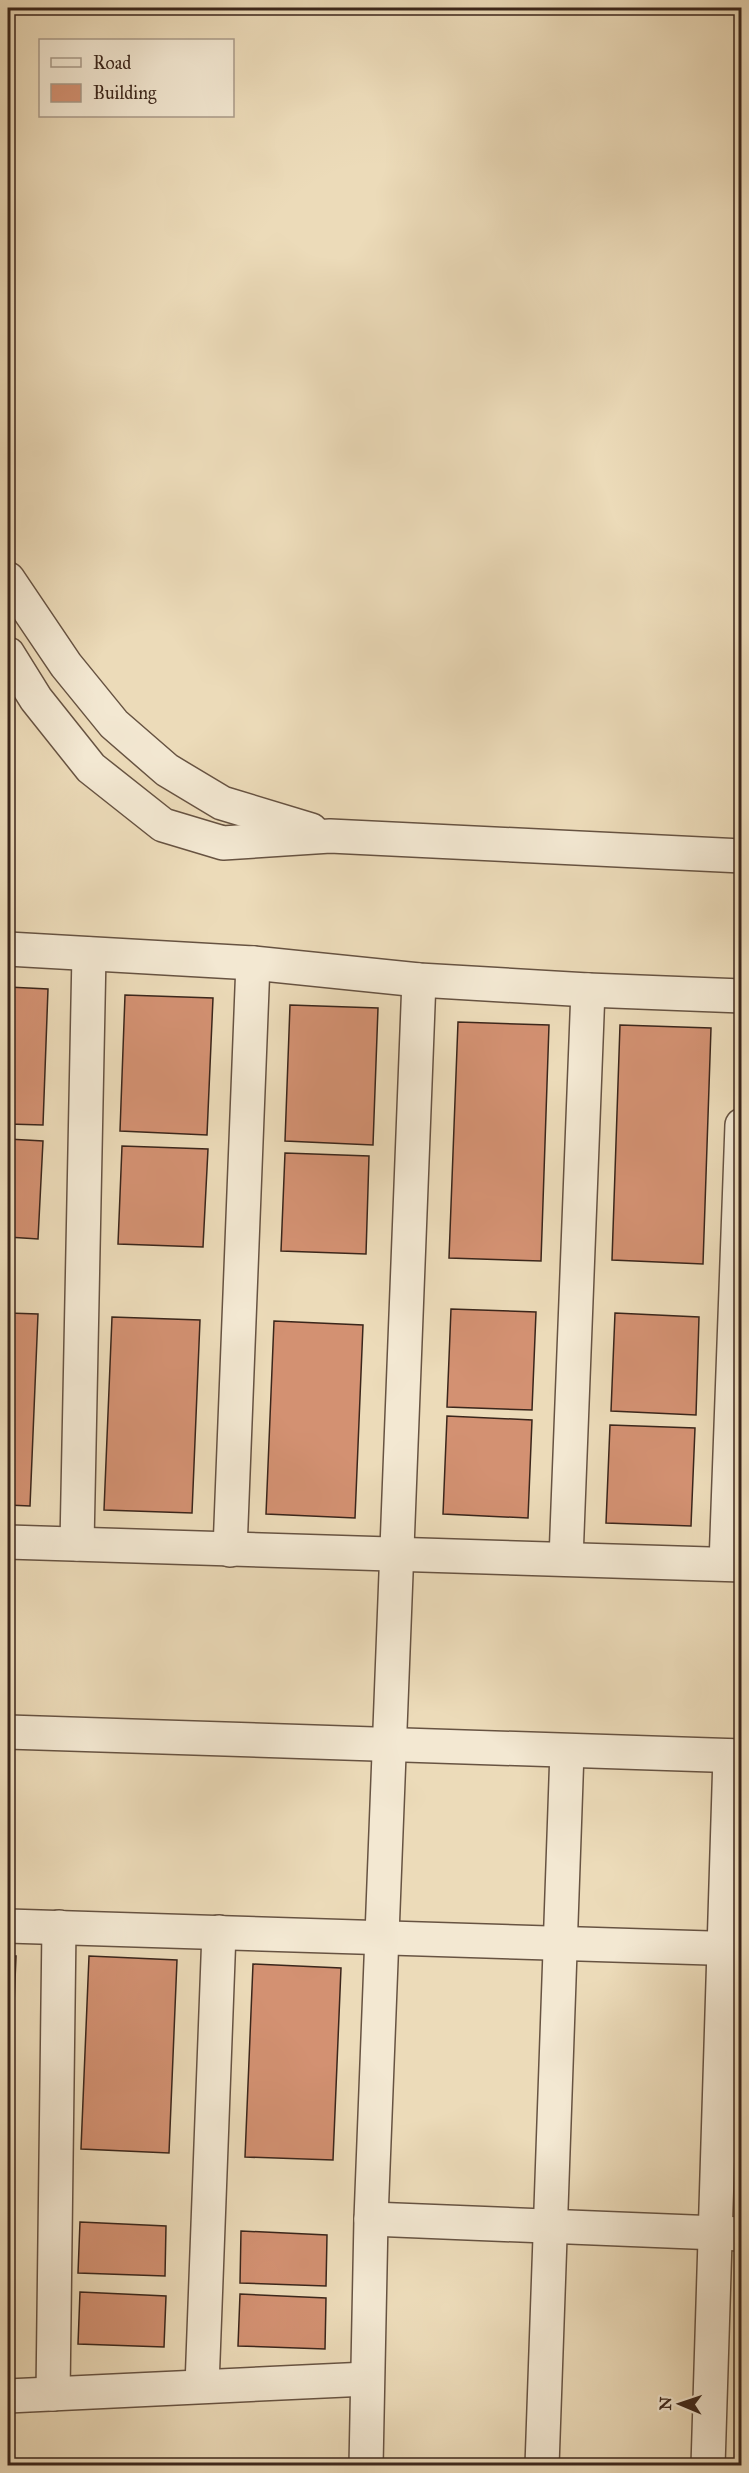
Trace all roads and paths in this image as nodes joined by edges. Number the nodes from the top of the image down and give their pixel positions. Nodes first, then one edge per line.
1 (8, 579) edge
2 (8, 654) edge
3 (330, 836) junction
4 (741, 856) edge
5 (8, 949) edge
6 (89, 954) junction
7 (253, 963) junction
8 (419, 980) junction
9 (588, 990) junction
10 (741, 996) edge
11 (741, 1125) edge
12 (8, 1542) edge
13 (76, 1544) junction
14 (230, 1550) junction
15 (397, 1555) junction
16 (566, 1559) junction
17 (734, 1564) edge
18 (8, 1732) edge
19 (389, 1745) junction
20 (567, 1750) junction
21 (736, 1756) edge
22 (8, 1926) edge
23 (59, 1927) junction
24 (219, 1932) junction
25 (382, 1937) junction
26 (561, 1943) junction
27 (734, 1948) edge
28 (371, 2219) junction
29 (551, 2227) junction
30 (729, 2234) edge
31 (367, 2379) junction
32 (202, 2386) junction
33 (53, 2394) junction
34 (8, 2396) edge
35 (366, 2466) edge
36 (542, 2466) edge
37 (708, 2466) edge

1 - 3 street
2 - 3 street
3 - 4 street
5 - 6 street
6 - 7 street
6 - 13 street
7 - 8 street
7 - 14 street
8 - 9 street
8 - 15 street
9 - 10 street
9 - 16 street
11 - 17 street
12 - 13 street
13 - 14 street
14 - 15 street
15 - 16 street
15 - 19 street
16 - 17 street
18 - 19 street
19 - 20 street
19 - 25 street
20 - 21 street
20 - 26 street
21 - 27 street
22 - 23 street
23 - 24 street
23 - 33 street
24 - 25 street
24 - 32 street
25 - 26 street
25 - 28 street
26 - 27 street
26 - 29 street
27 - 30 street
28 - 29 street
28 - 31 street
29 - 30 street
29 - 36 street
30 - 37 street
31 - 32 street
31 - 35 street
32 - 33 street
33 - 34 street

